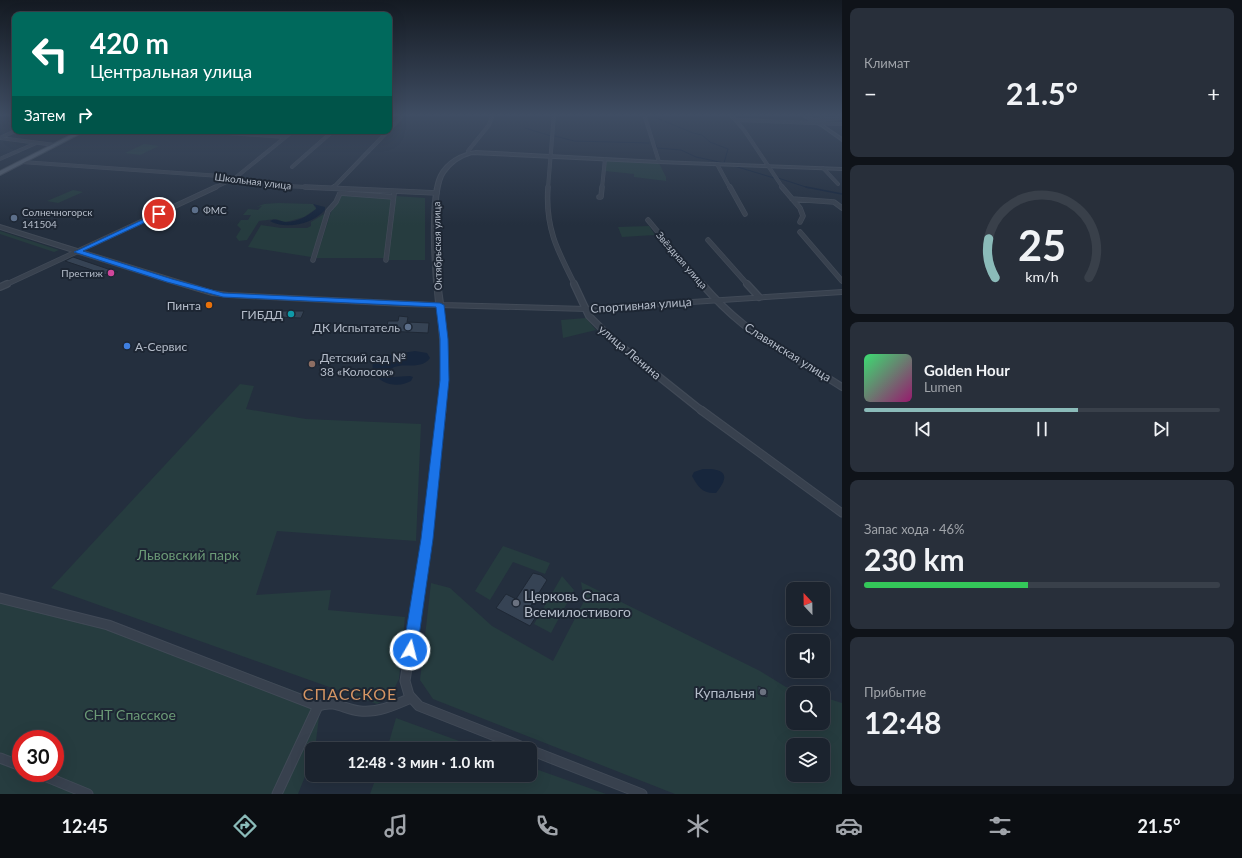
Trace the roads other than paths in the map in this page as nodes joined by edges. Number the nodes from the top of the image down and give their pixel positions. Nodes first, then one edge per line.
1 (18, 151) edge
2 (45, 151) edge
3 (268, 151) edge
4 (310, 151) edge
5 (369, 151) edge
6 (551, 151) edge
7 (656, 151) edge
8 (758, 151) edge
9 (469, 153) joint
10 (551, 156) junction
11 (0, 159) edge
12 (605, 159) junction
13 (22, 162) junction
14 (659, 162) junction
15 (717, 164) junction
16 (768, 165) junction
17 (292, 167) dead end
18 (823, 168) junction
19 (842, 168) edge
20 (0, 173) edge
21 (235, 178) junction
22 (838, 184) dead end
23 (333, 188) junction
24 (395, 191) junction
25 (437, 193) junction
26 (393, 197) junction
27 (598, 197) dead end
28 (792, 199) junction
29 (842, 208) edge
30 (745, 214) dead end
31 (648, 220) dead end
32 (800, 222) dead end
33 (0, 226) edge
34 (800, 232) dead end
35 (708, 240) dead end
36 (77, 252) junction
37 (314, 260) dead end
38 (386, 260) dead end
39 (842, 282) edge
40 (0, 287) edge
41 (842, 292) edge
42 (759, 297) junction
43 (717, 300) junction
44 (440, 305) junction
45 (586, 310) junction
46 (842, 387) edge
47 (842, 513) edge
48 (0, 598) edge
49 (411, 698) junction
50 (318, 706) junction
51 (511, 742) edge
52 (537, 752) edge
53 (0, 758) edge
54 (12, 763) edge
55 (59, 782) edge
56 (88, 794) edge
57 (276, 794) edge
58 (642, 794) edge

1 - 11 street
2 - 13 main road
3 - 21 street
4 - 17 street
5 - 23 street
6 - 10 street, улица Ленина
7 - 14 street
8 - 16 street
9 - 10 street
9 - 25 street, Октябрьская улица
10 - 12 street
10 - 45 street, улица Ленина
12 - 14 street
12 - 27 street
13 - 20 main road
13 - 21 street, Школьная улица
14 - 15 street
15 - 16 street
15 - 30 street
16 - 18 street
16 - 28 street
18 - 19 street
18 - 22 street
21 - 23 street, Школьная улица
21 - 36 street
23 - 24 street, Школьная улица
24 - 25 street, Школьная улица
24 - 26 street
25 - 44 street, Октябрьская улица
26 - 37 street
26 - 38 street
28 - 29 street
28 - 32 street
31 - 43 street, Звёздная улица
33 - 36 street, Спортивная улица
34 - 39 street
35 - 42 street
36 - 40 street
36 - 44 street, Спортивная улица
41 - 42 street, Спортивная улица
42 - 43 street, Спортивная улица
43 - 45 street, Спортивная улица
43 - 46 street, Славянская улица
44 - 45 street, Спортивная улица
44 - 49 street
45 - 47 street, улица Ленина
48 - 50 street
49 - 50 street
49 - 51 street
50 - 57 street
52 - 58 street
53 - 54 street
55 - 56 street

